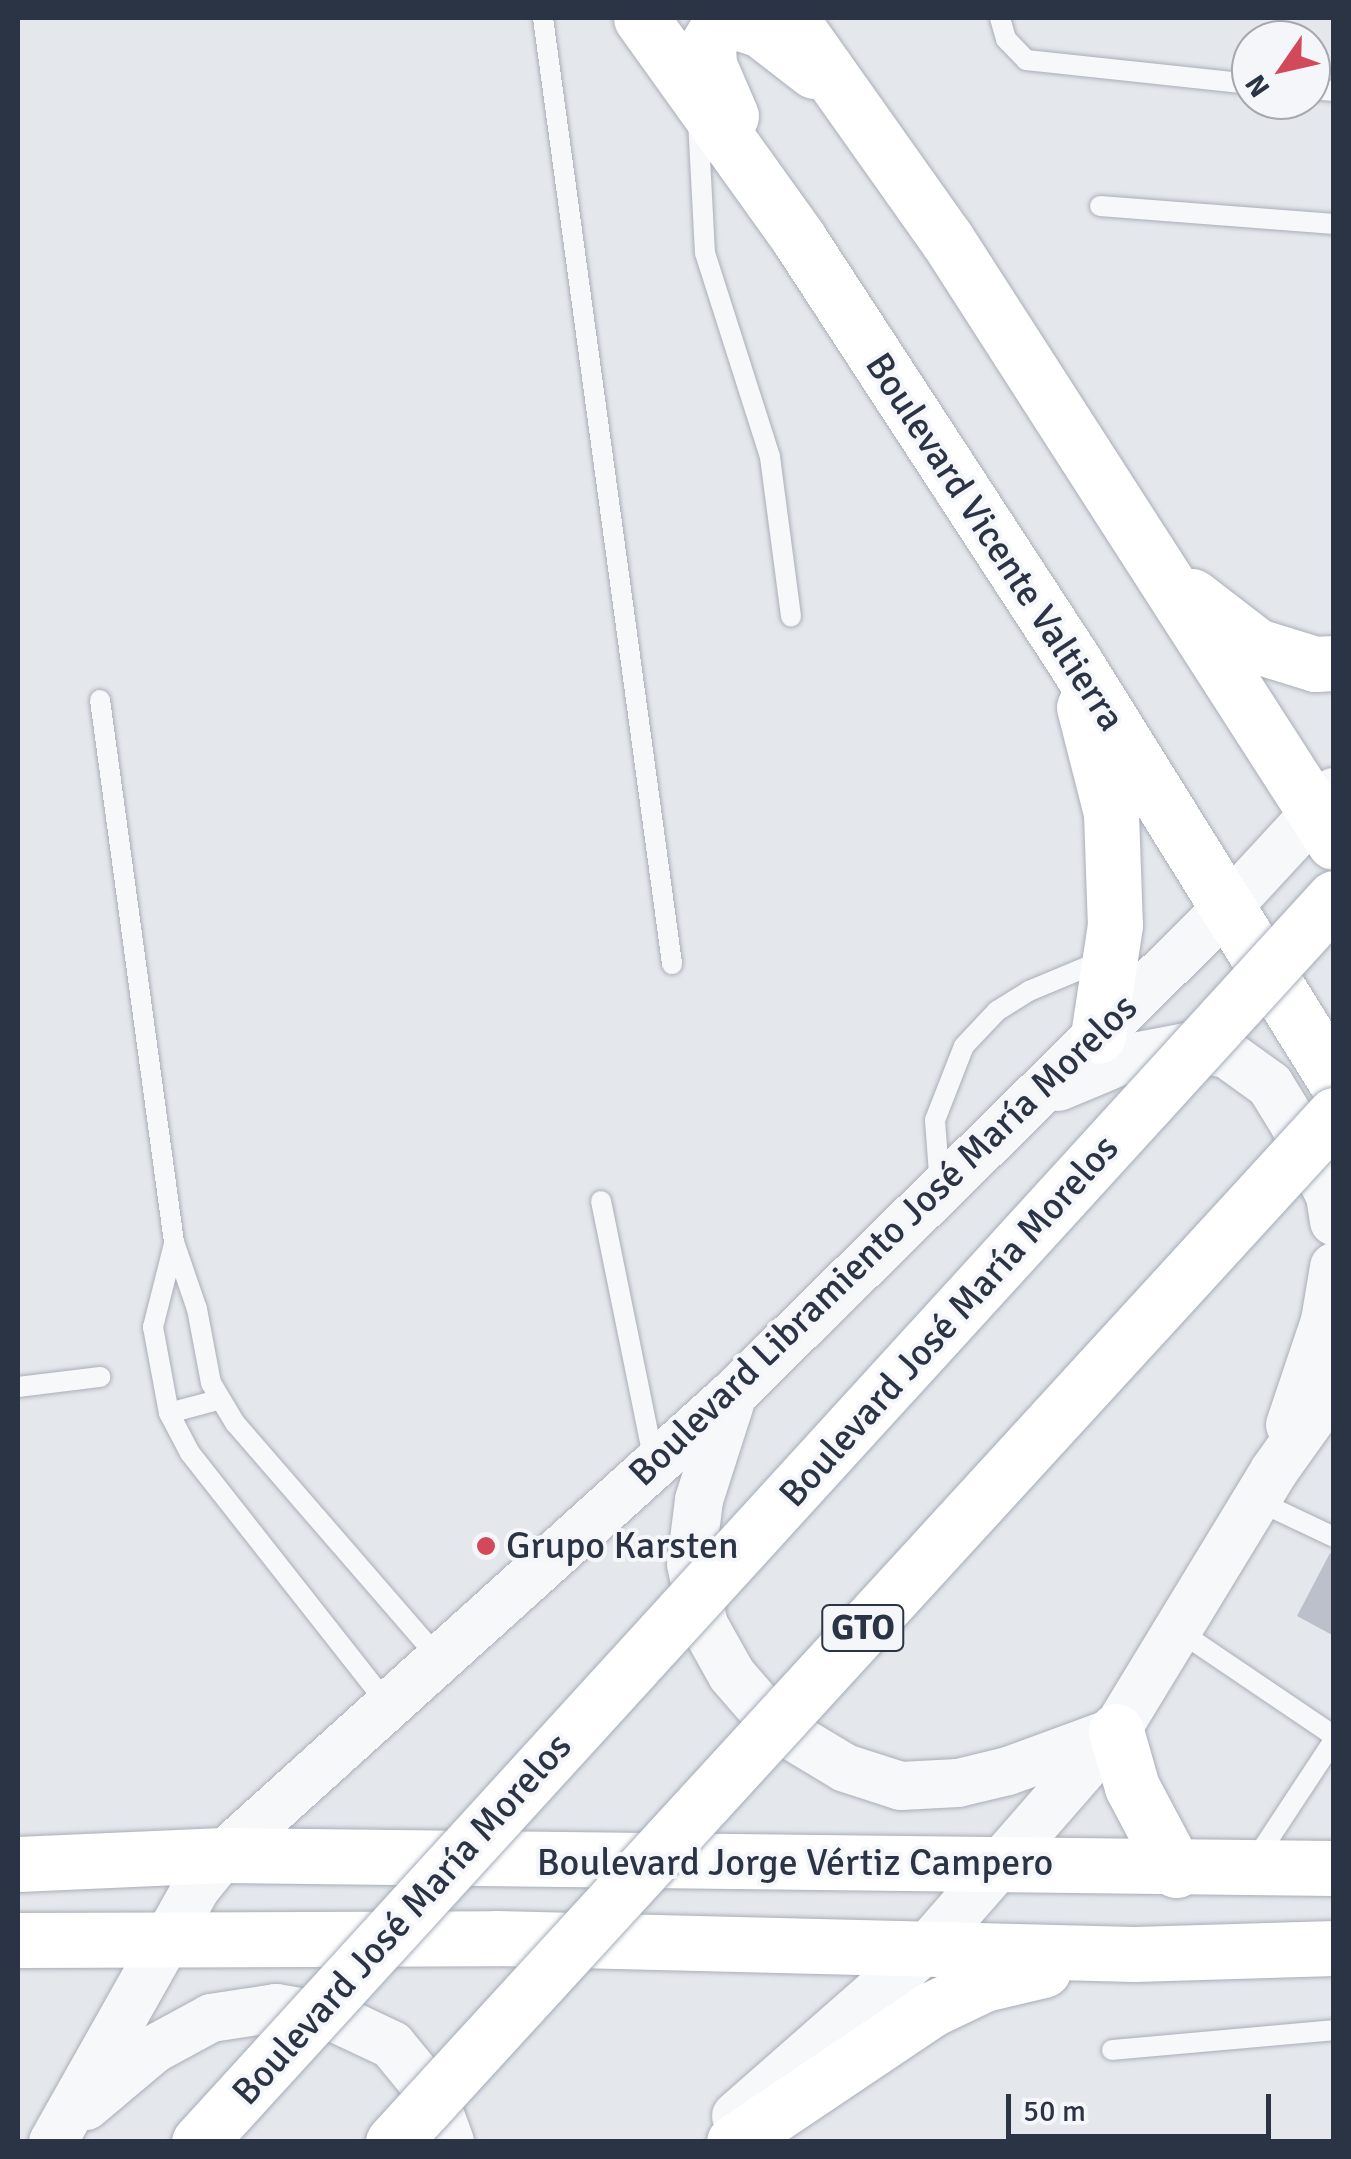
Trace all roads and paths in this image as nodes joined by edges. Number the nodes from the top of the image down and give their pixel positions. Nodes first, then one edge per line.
1 (543, 18) edge
2 (640, 18) edge
3 (790, 18) edge
4 (1000, 18) edge
5 (1231, 82) edge
6 (696, 98) junction
7 (852, 100) junction
8 (1100, 206) dead end
9 (1334, 224) edge
10 (798, 239) junction
11 (1150, 556) junction
12 (792, 616) dead end
13 (1071, 656) junction
14 (1334, 663) edge
15 (100, 700) dead end
16 (1327, 815) edge
17 (1334, 898) edge
18 (1227, 908) junction
19 (1112, 956) junction
20 (672, 964) dead end
21 (1098, 1036) junction
22 (1334, 1078) edge
23 (1030, 1099) junction
24 (1334, 1115) edge
25 (941, 1189) junction
26 (601, 1200) dead end
27 (1334, 1222) edge
28 (174, 1242) junction
29 (1334, 1266) edge
30 (100, 1378) dead end
31 (18, 1387) edge
32 (1334, 1387) edge
33 (733, 1394) junction
34 (218, 1400) junction
35 (170, 1413) junction
36 (654, 1462) junction
37 (1266, 1486) junction
38 (1334, 1536) edge
39 (1180, 1630) junction
40 (437, 1656) junction
41 (386, 1702) junction
42 (1116, 1731) junction
43 (1334, 1738) edge
44 (223, 1855) junction
45 (1007, 1862) junction
46 (18, 1864) edge
47 (1334, 1868) edge
48 (1250, 1869) junction
49 (1176, 1870) junction
50 (166, 1938) junction
51 (18, 1940) edge
52 (1334, 1948) edge
53 (924, 1950) junction
54 (1135, 1954) junction
55 (1334, 2030) edge
56 (1112, 2050) dead end
57 (59, 2133) edge
58 (199, 2142) edge
59 (393, 2142) edge
60 (450, 2142) edge
61 (707, 2142) edge
62 (734, 2142) edge

1 - 20 lane
2 - 6 main road, Boulevard Vicente Valtierra
3 - 7 main road
4 - 5 lane
6 - 10 main road, Boulevard Vicente Valtierra
6 - 12 lane
7 - 10 main road
7 - 11 main road
8 - 9 lane
10 - 13 main road, Boulevard Vicente Valtierra
11 - 14 main road
11 - 16 main road
13 - 18 main road, Boulevard Vicente Valtierra
13 - 19 main road
15 - 28 lane
16 - 18 street, Boulevard Libramiento José María Morelos
17 - 58 main road, Boulevard José María Morelos, bridge
18 - 21 street, Boulevard Libramiento José María Morelos
18 - 22 main road, Boulevard Vicente Valtierra
19 - 21 main road
19 - 25 lane
21 - 23 street, Boulevard Libramiento José María Morelos
23 - 25 street, Boulevard Libramiento José María Morelos
23 - 27 street
24 - 59 main road, GTO, bridge
25 - 33 street, Boulevard Libramiento José María Morelos
26 - 36 lane
28 - 34 lane
28 - 35 lane
29 - 37 street
30 - 31 lane
32 - 37 street
33 - 36 street, Boulevard Libramiento José María Morelos
33 - 42 street
34 - 35 lane
34 - 40 lane
35 - 41 lane
36 - 40 street, Boulevard Libramiento José María Morelos
37 - 38 lane
37 - 39 street
39 - 42 street
39 - 43 lane
40 - 41 street, Boulevard Libramiento José María Morelos
41 - 44 street, Boulevard Libramiento José María Morelos
42 - 45 street
42 - 49 main road
43 - 48 lane
44 - 45 main road, Boulevard Jorge Vértiz Campero
44 - 46 main road, Boulevard Jorge Vértiz Campero
44 - 50 street, Boulevard Libramiento José María Morelos
45 - 49 main road, Boulevard Jorge Vértiz Campero
45 - 53 street
47 - 48 main road, Boulevard Jorge Vértiz Campero
48 - 49 main road, Boulevard Jorge Vértiz Campero
50 - 51 main road, Boulevard Jorge Vértiz Campero
50 - 53 main road, Boulevard Jorge Vértiz Campero
50 - 57 street, Boulevard Libramiento José María Morelos
52 - 54 main road, Boulevard Jorge Vértiz Campero
53 - 54 main road, Boulevard Jorge Vértiz Campero
53 - 61 street
54 - 62 main road
55 - 56 lane
57 - 60 street

